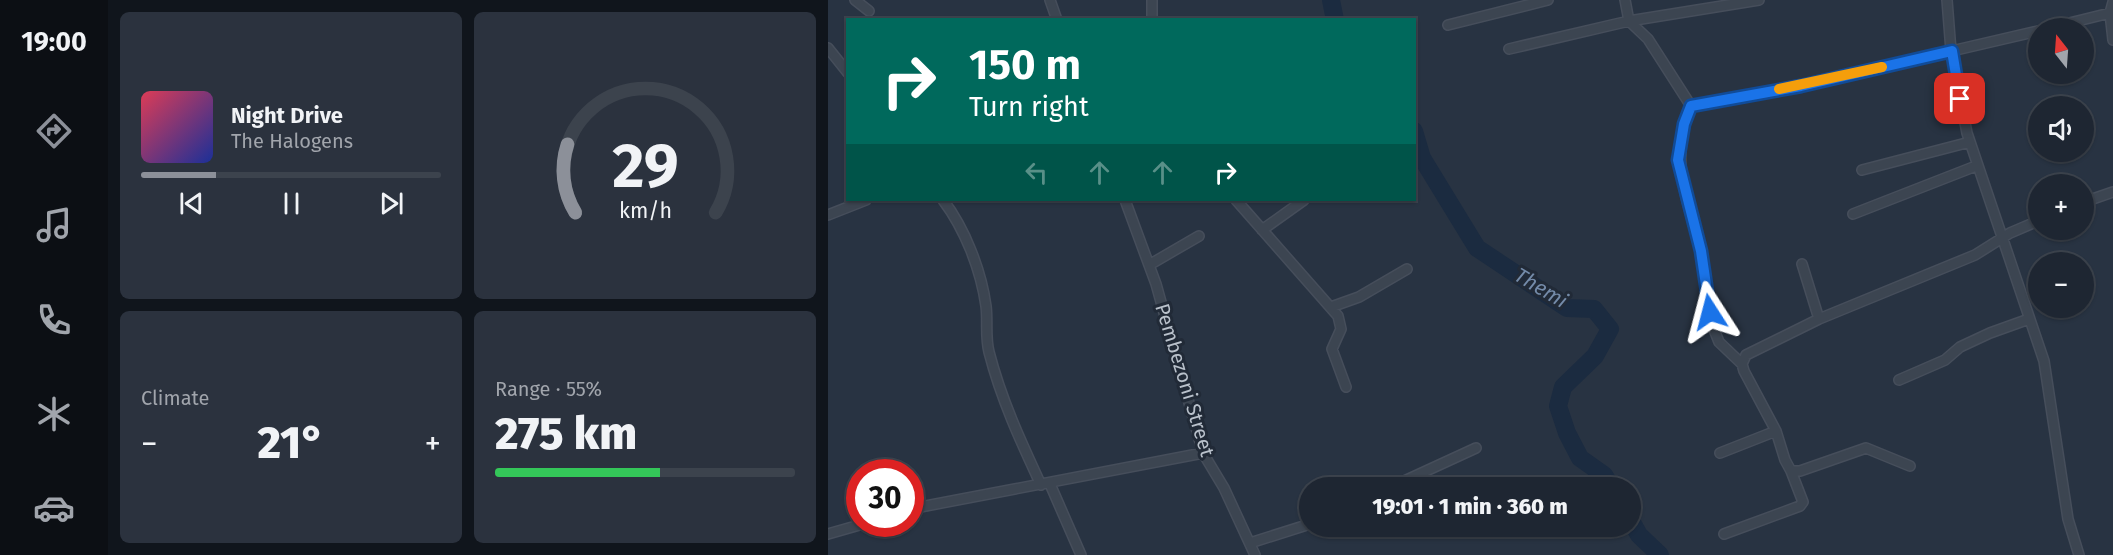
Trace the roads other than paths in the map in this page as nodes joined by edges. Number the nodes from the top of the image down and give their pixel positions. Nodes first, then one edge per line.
1 (855, 0) edge
2 (1050, 0) edge
3 (1152, 0) edge
4 (1548, 0) edge
5 (1625, 0) edge
6 (1759, 0) edge
7 (1947, 0) edge
8 (2113, 2) edge
9 (869, 11) dead end
10 (2110, 13) junction
11 (1056, 18) edge
12 (1152, 18) edge
13 (2090, 18) edge
14 (1629, 21) junction
15 (1448, 25) dead end
16 (2028, 33) edge
17 (2113, 40) edge
18 (828, 48) edge
19 (1509, 49) dead end
20 (1952, 51) junction
21 (846, 70) edge
22 (1691, 106) junction
23 (1970, 142) junction
24 (1976, 166) junction
25 (1862, 170) dead end
26 (2113, 192) edge
27 (2094, 199) edge
28 (863, 201) edge
29 (944, 201) edge
30 (1125, 201) edge
31 (1237, 201) edge
32 (1303, 201) edge
33 (1853, 214) dead end
34 (828, 215) edge
35 (2028, 226) edge
36 (1262, 230) junction
37 (1199, 236) dead end
38 (2001, 239) junction
39 (1802, 264) dead end
40 (1149, 265) junction
41 (1407, 269) dead end
42 (1331, 307) junction
43 (1819, 319) junction
44 (2029, 319) junction
45 (1742, 364) junction
46 (1899, 380) dead end
47 (1346, 387) dead end
48 (1776, 431) junction
49 (1476, 448) dead end
50 (1203, 453) junction
51 (1720, 453) dead end
52 (1910, 466) dead end
53 (1791, 471) junction
54 (1413, 477) edge
55 (1046, 484) junction
56 (924, 506) edge
57 (1299, 527) edge
58 (846, 529) edge
59 (828, 534) edge
60 (1724, 534) dead end
61 (1250, 543) junction
62 (1081, 555) edge
63 (1255, 555) edge
64 (2079, 555) edge

1 - 9 street
2 - 11 street
3 - 12 street
4 - 15 street
5 - 14 street
6 - 14 street
7 - 20 street
8 - 10 street
10 - 13 street
10 - 17 street
14 - 19 street
14 - 22 street
16 - 20 street
18 - 21 street
20 - 22 street
20 - 23 street
22 - 45 street
23 - 24 street
23 - 25 street
24 - 33 street
24 - 38 street
26 - 27 street
28 - 34 street
29 - 55 street
30 - 40 street, Pembezoni Street
31 - 36 street
32 - 36 street
35 - 38 street
36 - 42 street
37 - 40 street
38 - 43 street
38 - 44 street
39 - 43 street
40 - 50 street, Pembezoni Street
41 - 42 street
42 - 47 street
43 - 45 street
44 - 46 street
44 - 64 street
45 - 48 street
48 - 51 street
48 - 53 street
49 - 54 street
50 - 55 street
50 - 61 street, Pembezoni Street
52 - 53 street
53 - 60 street
55 - 56 street
55 - 62 street
57 - 61 street
58 - 59 street
61 - 63 street, Pembezoni Street

